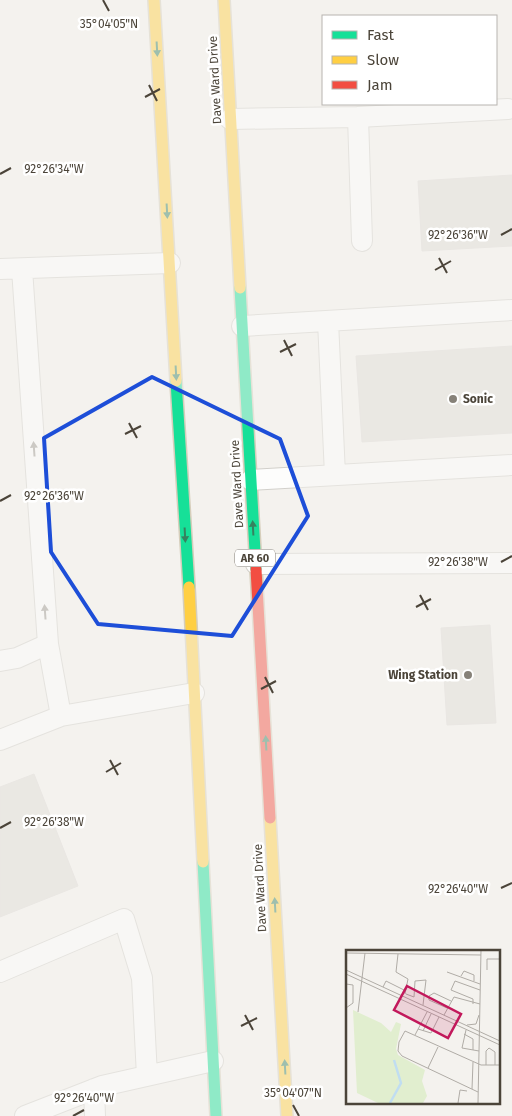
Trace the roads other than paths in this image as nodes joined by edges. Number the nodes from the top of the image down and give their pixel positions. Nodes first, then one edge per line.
1 (154, 0) edge
2 (224, 0) edge
3 (508, 108) dead end
4 (358, 117) junction
5 (230, 119) junction
6 (362, 241) dead end
7 (170, 263) junction
8 (0, 269) edge
9 (22, 269) junction
10 (512, 310) edge
11 (328, 321) junction
12 (242, 326) junction
13 (512, 465) edge
14 (335, 475) junction
15 (251, 480) junction
16 (512, 563) edge
17 (256, 564) junction
18 (48, 644) junction
19 (0, 661) edge
20 (194, 693) junction
21 (61, 716) junction
22 (0, 740) edge
23 (0, 972) edge
24 (213, 1061) junction
25 (147, 1076) junction
26 (94, 1089) junction
27 (25, 1116) edge
28 (95, 1116) edge
29 (216, 1116) edge
30 (287, 1116) edge

1 -> 7 main road
2 - 5 main road, Dave Ward Drive / AR 60
3 - 4 lane
4 - 5 lane
4 - 6 lane
5 - 12 main road, Dave Ward Drive / AR 60
7 - 9 lane
7 -> 20 main road
8 - 9 lane
18 -> 9 lane
10 - 11 lane
11 - 12 lane
11 - 14 lane
12 - 15 main road, Dave Ward Drive / AR 60
13 - 14 lane
14 - 15 lane
17 -> 15 main road, Dave Ward Drive / AR 60
16 - 17 lane
30 -> 17 main road, Dave Ward Drive / AR 60
18 - 19 lane
18 - 21 lane
20 - 21 lane
20 - 24 main road
21 - 22 lane
23 - 25 lane
24 - 25 lane
24 - 29 main road
25 - 26 lane
26 - 27 lane
26 - 28 lane

